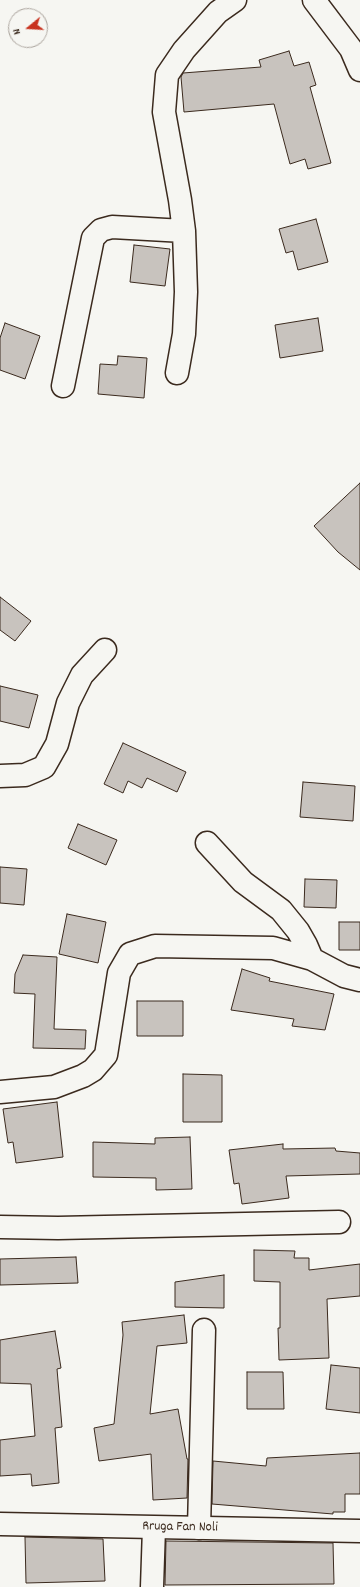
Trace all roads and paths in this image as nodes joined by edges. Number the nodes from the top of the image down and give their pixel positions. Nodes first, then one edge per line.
1 (234, 0) edge
2 (314, 0) edge
3 (360, 70) edge
4 (184, 231) junction
5 (177, 373) dead end
6 (63, 386) dead end
7 (105, 650) dead end
8 (0, 776) edge
9 (207, 843) dead end
10 (312, 959) junction
11 (360, 980) edge
12 (0, 1092) edge
13 (339, 1222) dead end
14 (0, 1227) edge
15 (204, 1330) dead end
16 (0, 1524) edge
17 (154, 1528) junction
18 (200, 1528) junction
19 (360, 1531) edge
20 (152, 1587) edge

1 - 4 street
2 - 3 street
4 - 5 street
4 - 6 street
7 - 8 street
9 - 10 street
10 - 11 street
10 - 12 street
13 - 14 street
15 - 18 street
16 - 17 street, Rruga Fan Noli
17 - 18 street, Rruga Fan Noli
17 - 20 street
18 - 19 street, Rruga Fan Noli

